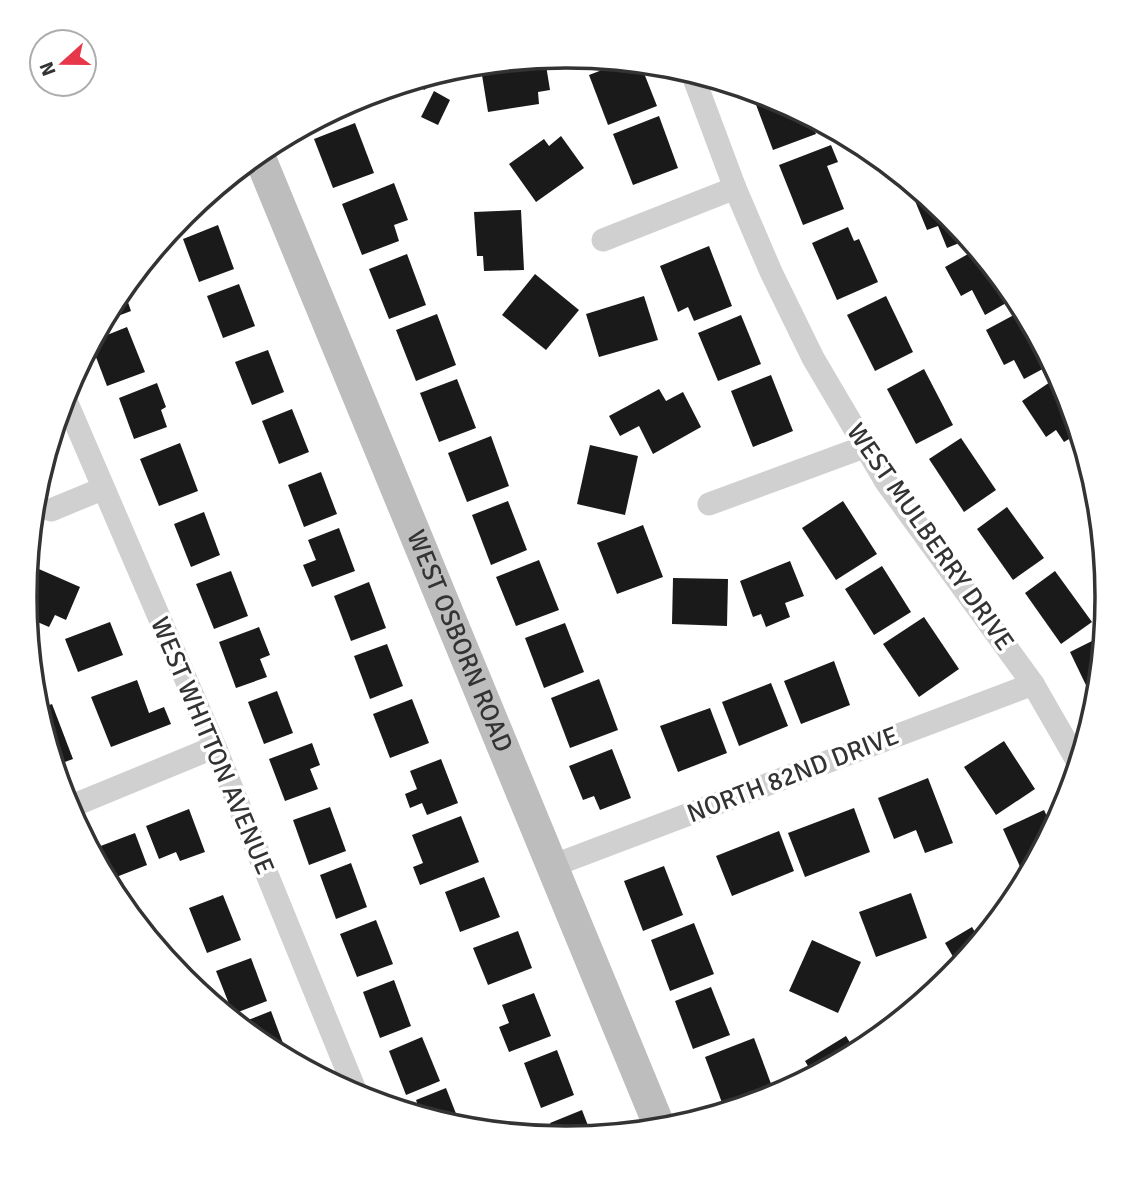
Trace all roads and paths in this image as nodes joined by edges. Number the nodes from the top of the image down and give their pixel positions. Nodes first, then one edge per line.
1 (696, 84) edge
2 (263, 164) edge
3 (735, 188) junction
4 (603, 240) dead end
5 (71, 412) edge
6 (864, 447) junction
7 (102, 489) junction
8 (709, 504) dead end
9 (51, 510) dead end
10 (1033, 684) junction
11 (215, 747) junction
12 (1072, 752) edge
13 (78, 803) edge
14 (552, 866) junction
15 (351, 1081) edge
16 (656, 1119) edge

1 - 3 street, WEST MULBERRY DRIVE
2 - 14 street, WEST OSBORN ROAD
3 - 4 street
3 - 6 street, WEST MULBERRY DRIVE
5 - 7 street, WEST WHITTON AVENUE
6 - 8 street
6 - 10 street, WEST MULBERRY DRIVE
7 - 9 street
7 - 11 street, WEST WHITTON AVENUE
10 - 12 street, WEST MULBERRY DRIVE
10 - 14 street, NORTH 82ND DRIVE
11 - 13 street
11 - 15 street, WEST WHITTON AVENUE
14 - 16 street, WEST OSBORN ROAD

